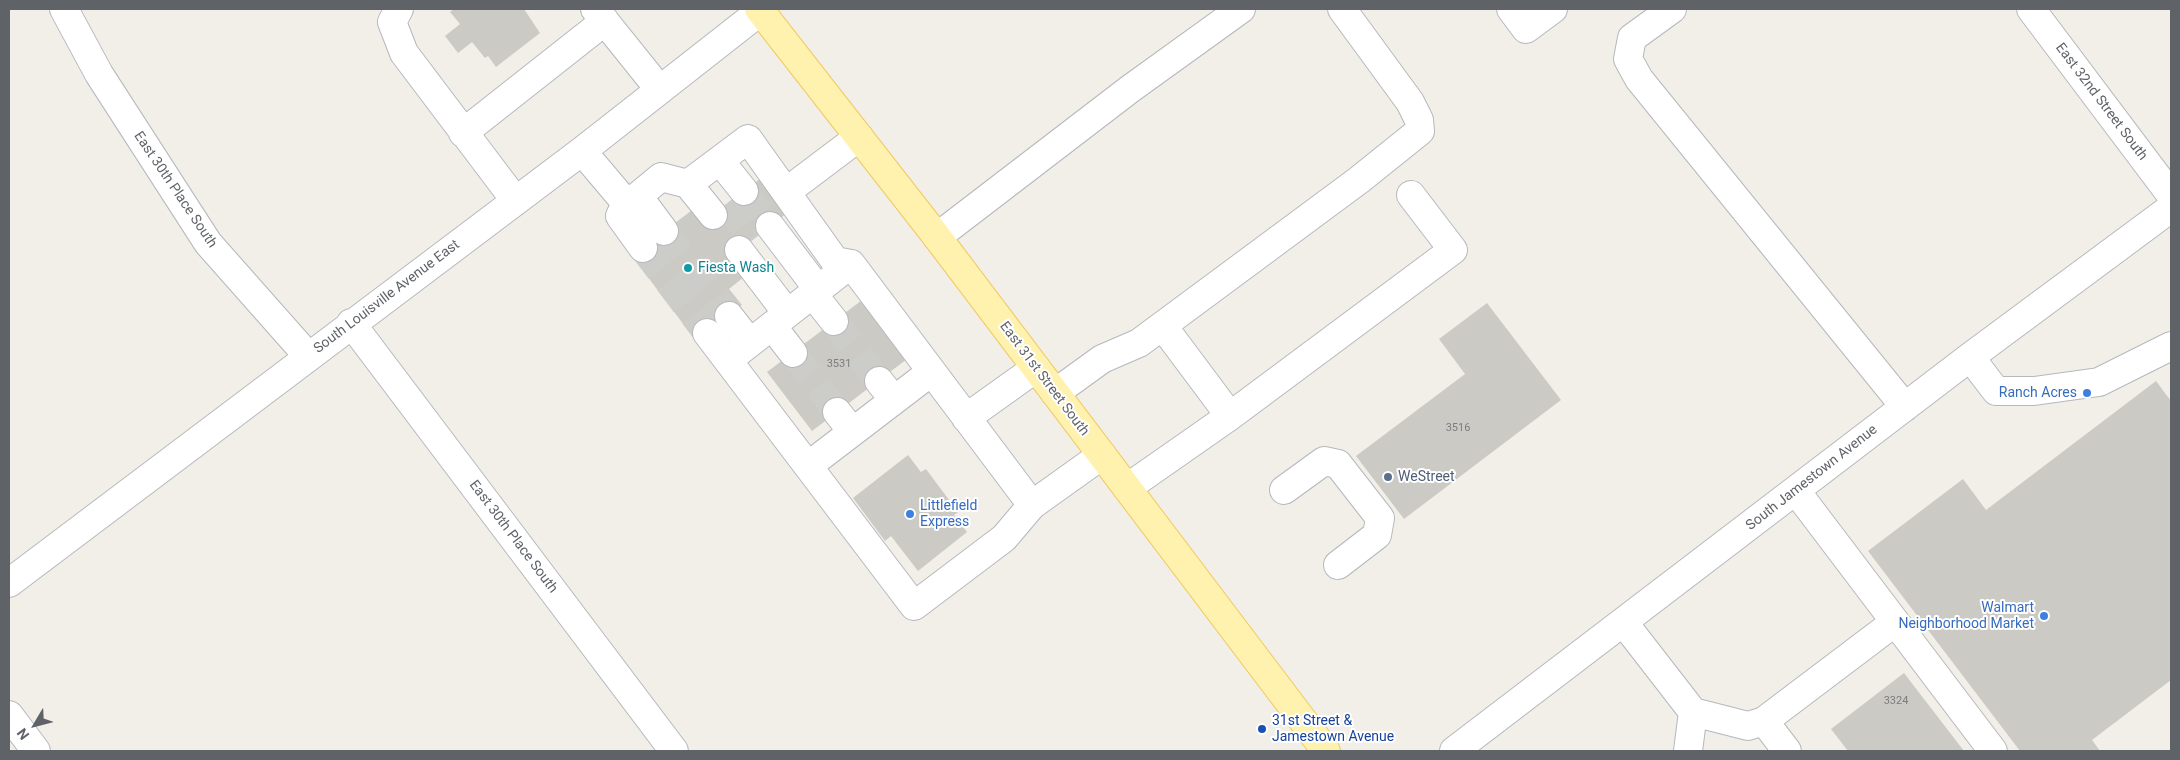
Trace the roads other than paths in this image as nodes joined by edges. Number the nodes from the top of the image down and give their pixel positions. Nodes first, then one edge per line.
1 (64, 9) edge
2 (400, 9) edge
3 (761, 9) edge
4 (1242, 9) edge
5 (1342, 9) edge
6 (1511, 9) edge
7 (1553, 9) edge
8 (1672, 9) edge
9 (2031, 9) edge
10 (600, 15) edge
11 (660, 90) junction
12 (463, 133) junction
13 (859, 137) junction
14 (582, 151) junction
15 (704, 172) junction
16 (786, 192) junction
17 (1411, 195) dead end
18 (2171, 195) edge
19 (515, 200) junction
20 (632, 200) junction
21 (2171, 208) edge
22 (664, 231) tunnel mouth
23 (937, 237) junction
24 (643, 248) tunnel mouth
25 (851, 264) junction
26 (798, 304) junction
27 (729, 316) tunnel mouth
28 (834, 321) tunnel mouth
29 (351, 324) junction
30 (707, 333) tunnel mouth
31 (1171, 337) dead end
32 (750, 343) junction
33 (2171, 346) edge
34 (793, 353) tunnel mouth
35 (308, 356) junction
36 (1970, 357) junction
37 (728, 360) junction
38 (1036, 368) junction
39 (931, 372) junction
40 (1055, 394) junction
41 (1904, 407) junction
42 (1230, 416) junction
43 (966, 418) junction
44 (1102, 455) junction
45 (808, 466) junction
46 (1127, 488) junction
47 (1284, 490) dead end
48 (1796, 491) junction
49 (1032, 505) junction
50 (1338, 565) dead end
51 (9, 583) edge
52 (1895, 622) junction
53 (1624, 623) junction
54 (1693, 712) junction
55 (9, 716) edge
56 (1764, 721) junction
57 (36, 751) edge
58 (674, 751) edge
59 (1326, 751) edge
60 (1454, 751) edge
61 (1688, 751) edge
62 (1787, 751) edge
63 (1993, 751) edge

1 - 35 street, East 30th Place South
2 - 12 street
3 - 11 street, South Louisville Avenue East
3 - 13 main road, East 31st Street South
4 - 23 street
5 - 40 street
6 - 7 street
8 - 41 street
9 - 18 street, East 32nd Street South
10 - 11 street
10 - 12 street
11 - 14 street, South Louisville Avenue East
12 - 19 street
13 - 16 street
13 - 23 main road, East 31st Street South
14 - 19 street, South Louisville Avenue East
14 - 20 street
15 - 15 street
15 - 16 street
15 - 20 street
16 - 25 street
17 - 42 street
19 - 29 street, South Louisville Avenue East
20 - 22 street
20 - 24 street
21 - 36 street, South Jamestown Avenue
23 - 38 main road, East 31st Street South
25 - 26 street
25 - 39 street
26 - 26 street
26 - 28 street
26 - 32 street
26 - 34 street
27 - 32 street
29 - 35 street, South Louisville Avenue East
29 - 58 street, East 30th Place South
30 - 37 street
31 - 42 street
32 - 37 street
33 - 36 street
35 - 51 street, South Louisville Avenue East
36 - 41 street, South Jamestown Avenue
37 - 45 street
38 - 40 main road, East 31st Street South
38 - 43 street
39 - 43 street
39 - 45 street
40 - 44 main road, East 31st Street South
41 - 48 street, South Jamestown Avenue
42 - 46 street
43 - 49 street
44 - 46 main road, East 31st Street South
44 - 49 street
45 - 49 street
46 - 59 main road, East 31st Street South
47 - 50 street
48 - 52 street
48 - 53 street, South Jamestown Avenue
52 - 56 street
52 - 63 street
53 - 54 street
53 - 60 street, South Jamestown Avenue
54 - 56 street
54 - 61 street
55 - 57 street
56 - 62 street

